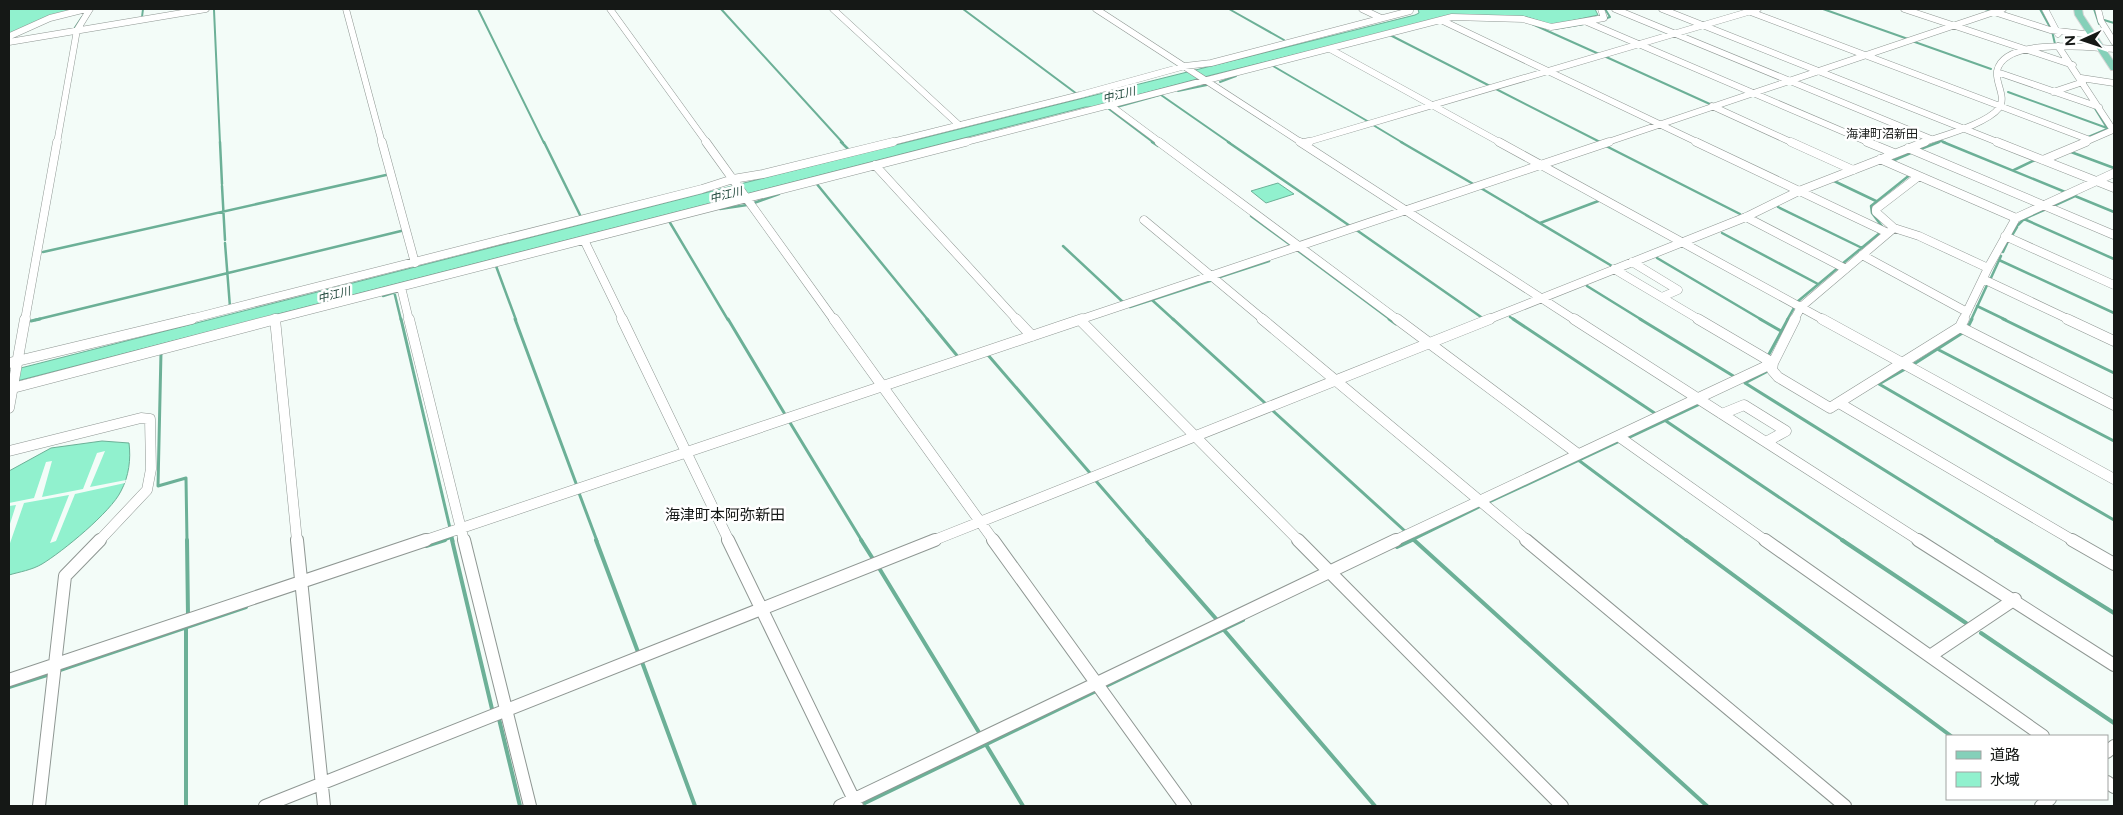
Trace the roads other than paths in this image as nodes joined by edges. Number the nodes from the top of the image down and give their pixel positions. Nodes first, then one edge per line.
1 (86, 9) edge
2 (90, 9) edge
3 (178, 9) edge
4 (206, 9) edge
5 (346, 9) edge
6 (610, 9) edge
7 (833, 9) edge
8 (1096, 9) edge
9 (1362, 9) edge
10 (1410, 9) edge
11 (1601, 9) edge
12 (1615, 9) edge
13 (1662, 9) edge
14 (1758, 9) edge
15 (1904, 9) edge
16 (2003, 9) edge
17 (2044, 9) edge
18 (2078, 9) edge
19 (2098, 9) edge
20 (1746, 10) edge
21 (1994, 12) junction
22 (173, 14) junction
23 (1381, 18) junction
24 (1441, 20) junction
25 (1586, 21) junction
26 (1703, 25) junction
27 (1954, 26) junction
28 (77, 30) junction
29 (2057, 31) junction
30 (1677, 33) junction
31 (2092, 35) junction
32 (9, 36) edge
33 (9, 42) edge
34 (2114, 42) edge
35 (1639, 44) junction
36 (2060, 46) junction
37 (2100, 48) junction
38 (1330, 49) junction
39 (2114, 49) edge
40 (2024, 50) junction
41 (1866, 55) junction
42 (2073, 65) junction
43 (1187, 67) junction
44 (2114, 68) edge
45 (1547, 71) junction
46 (1818, 71) junction
47 (1997, 72) junction
48 (1207, 80) junction
49 (1792, 80) junction
50 (2082, 80) junction
51 (2114, 83) edge
52 (2053, 92) junction
53 (1752, 93) junction
54 (1110, 105) junction
55 (1433, 105) junction
56 (1712, 106) junction
57 (2001, 106) junction
58 (2099, 107) junction
59 (959, 125) junction
60 (1659, 125) junction
61 (1961, 128) junction
62 (2113, 131) edge
63 (1933, 138) junction
64 (2090, 140) junction
65 (1304, 143) junction
66 (1908, 148) junction
67 (1894, 153) junction
68 (1880, 159) junction
69 (2043, 160) junction
70 (875, 165) junction
71 (1541, 165) junction
72 (1853, 170) junction
73 (2114, 173) edge
74 (1919, 176) junction
75 (735, 181) junction
76 (2096, 181) junction
77 (2114, 188) edge
78 (1799, 191) junction
79 (746, 198) junction
80 (2043, 205) junction
81 (1408, 210) junction
82 (1746, 217) junction
83 (2016, 218) junction
84 (1144, 220) dead end
85 (1891, 231) junction
86 (2114, 235) edge
87 (2005, 236) junction
88 (584, 240) junction
89 (1682, 242) junction
90 (1298, 246) junction
91 (1862, 255) junction
92 (1632, 262) junction
93 (415, 263) junction
94 (1988, 268) junction
95 (1614, 269) junction
96 (1846, 269) junction
97 (1212, 276) junction
98 (1983, 279) junction
99 (2114, 285) edge
100 (396, 289) junction
101 (1662, 297) junction
102 (1541, 298) junction
103 (1801, 307) junction
104 (1967, 312) junction
105 (275, 319) junction
106 (1080, 320) junction
107 (1960, 327) junction
108 (1032, 336) junction
109 (2114, 342) edge
110 (1429, 343) junction
111 (14, 363) edge
112 (1904, 363) junction
113 (1773, 364) junction
114 (1337, 380) junction
115 (882, 387) junction
116 (11, 388) edge
117 (1698, 399) junction
118 (1839, 403) junction
119 (2114, 405) edge
120 (9, 408) edge
121 (1722, 414) junction
122 (1196, 436) junction
123 (1618, 436) junction
124 (1766, 442) junction
125 (9, 450) edge
126 (685, 453) junction
127 (1578, 454) junction
128 (2114, 478) edge
129 (1479, 500) junction
130 (979, 522) junction
131 (454, 532) junction
132 (2114, 564) edge
133 (1330, 572) junction
134 (303, 581) junction
135 (2015, 599) junction
136 (760, 609) junction
137 (1930, 656) junction
138 (54, 664) junction
139 (2114, 665) edge
140 (9, 680) edge
141 (1096, 683) junction
142 (506, 711) junction
143 (2042, 735) edge
144 (322, 784) junction
145 (856, 803) edge
146 (39, 806) edge
147 (265, 806) edge
148 (324, 806) edge
149 (530, 806) edge
150 (840, 806) edge
151 (1185, 806) edge
152 (1562, 806) edge
153 (1845, 806) edge

1 - 32 street
2 - 28 street
3 - 22 street
4 - 22 street
5 - 93 street
6 - 75 street
7 - 59 street
8 - 43 street
9 - 23 street
10 - 23 street
11 - 25 street
12 - 30 street
13 - 26 street
14 - 20 street
15 - 27 street
16 - 21 street
17 - 29 street
18 - 31 main road
19 - 34 street
20 - 26 street
20 - 41 street
21 - 27 street
21 - 29 street
22 - 28 street
23 - 43 street
24 - 25 street
24 - 38 street
24 - 45 street
25 - 35 street
26 - 30 street
26 - 46 street
27 - 40 street
27 - 41 street
28 - 33 street
28 - 111 street
29 - 31 street
29 - 36 street
30 - 35 street
30 - 49 street
31 - 37 main road
35 - 45 street
35 - 53 street
36 - 37 street
36 - 40 street
36 - 42 street
37 - 39 street
37 - 44 main road
38 - 48 street
38 - 55 street
40 - 42 street
40 - 47 street
41 - 46 street
41 - 57 street
42 - 50 street
43 - 48 street
43 - 59 street
45 - 55 street
45 - 60 street
46 - 49 street
46 - 61 street
47 - 52 street
47 - 57 street
48 - 54 street
48 - 65 street
49 - 53 street
49 - 63 street
50 - 51 street
50 - 52 street
50 - 58 street
52 - 58 street
53 - 56 street
53 - 67 street
54 - 70 street
54 - 90 street
55 - 65 street
55 - 71 street
56 - 60 street
56 - 72 street
57 - 61 street
57 - 64 street
58 - 62 street
59 - 75 street
60 - 71 street
60 - 78 street
61 - 63 street
61 - 69 street
62 - 64 street
63 - 66 street
64 - 69 street
65 - 81 street
66 - 67 street
66 - 80 street
67 - 68 street
68 - 72 street
68 - 74 street
69 - 76 street
70 - 79 street
70 - 108 street
71 - 81 street
71 - 89 street
72 - 78 street
73 - 76 street
74 - 83 street
74 - 85 street
75 - 79 street
75 - 93 street
76 - 77 street
76 - 80 street
78 - 82 street
78 - 85 street
79 - 88 street
79 - 115 street
80 - 83 street
80 - 86 street
81 - 90 street
81 - 102 street
82 - 89 street
82 - 96 street
83 - 87 street
84 - 97 street
85 - 91 street
85 - 94 street
87 - 94 street
87 - 99 street
88 - 100 street
88 - 126 street
89 - 92 street
89 - 103 street
90 - 97 street
90 - 110 street
91 - 96 street
91 - 104 street
92 - 95 street
92 - 101 street
93 - 111 street
94 - 98 street
95 - 101 street
95 - 102 street
96 - 103 street
97 - 106 street
97 - 114 street
98 - 104 street
98 - 109 street
100 - 105 street
100 - 131 street
101 - 113 street
102 - 110 street
102 - 117 street
103 - 112 street
103 - 113 street
104 - 107 street
105 - 116 street
105 - 134 street
106 - 108 street
106 - 122 street
107 - 112 street
107 - 119 street
108 - 115 street
110 - 114 street
110 - 127 street
111 - 116 street
112 - 118 street
112 - 128 street
113 - 117 street
113 - 118 street
114 - 122 street
114 - 129 street
115 - 126 street
115 - 130 street
116 - 120 street
117 - 121 street
117 - 123 street
118 - 132 street
121 - 124 street
121 - 124 street
122 - 130 street
122 - 133 street
123 - 127 street
123 - 137 street
124 - 135 street
125 - 138 street
126 - 131 street
126 - 136 street
127 - 129 street
129 - 133 street
129 - 153 street
130 - 136 street
130 - 141 street
131 - 134 street
131 - 142 street
133 - 141 street
133 - 152 street
134 - 138 street
134 - 144 street
135 - 137 street
135 - 139 street
136 - 142 street
136 - 145 street
137 - 143 street
138 - 140 street
138 - 146 street
141 - 145 street
141 - 151 street
142 - 144 street
142 - 149 street
144 - 147 street
144 - 148 street
145 - 150 street

